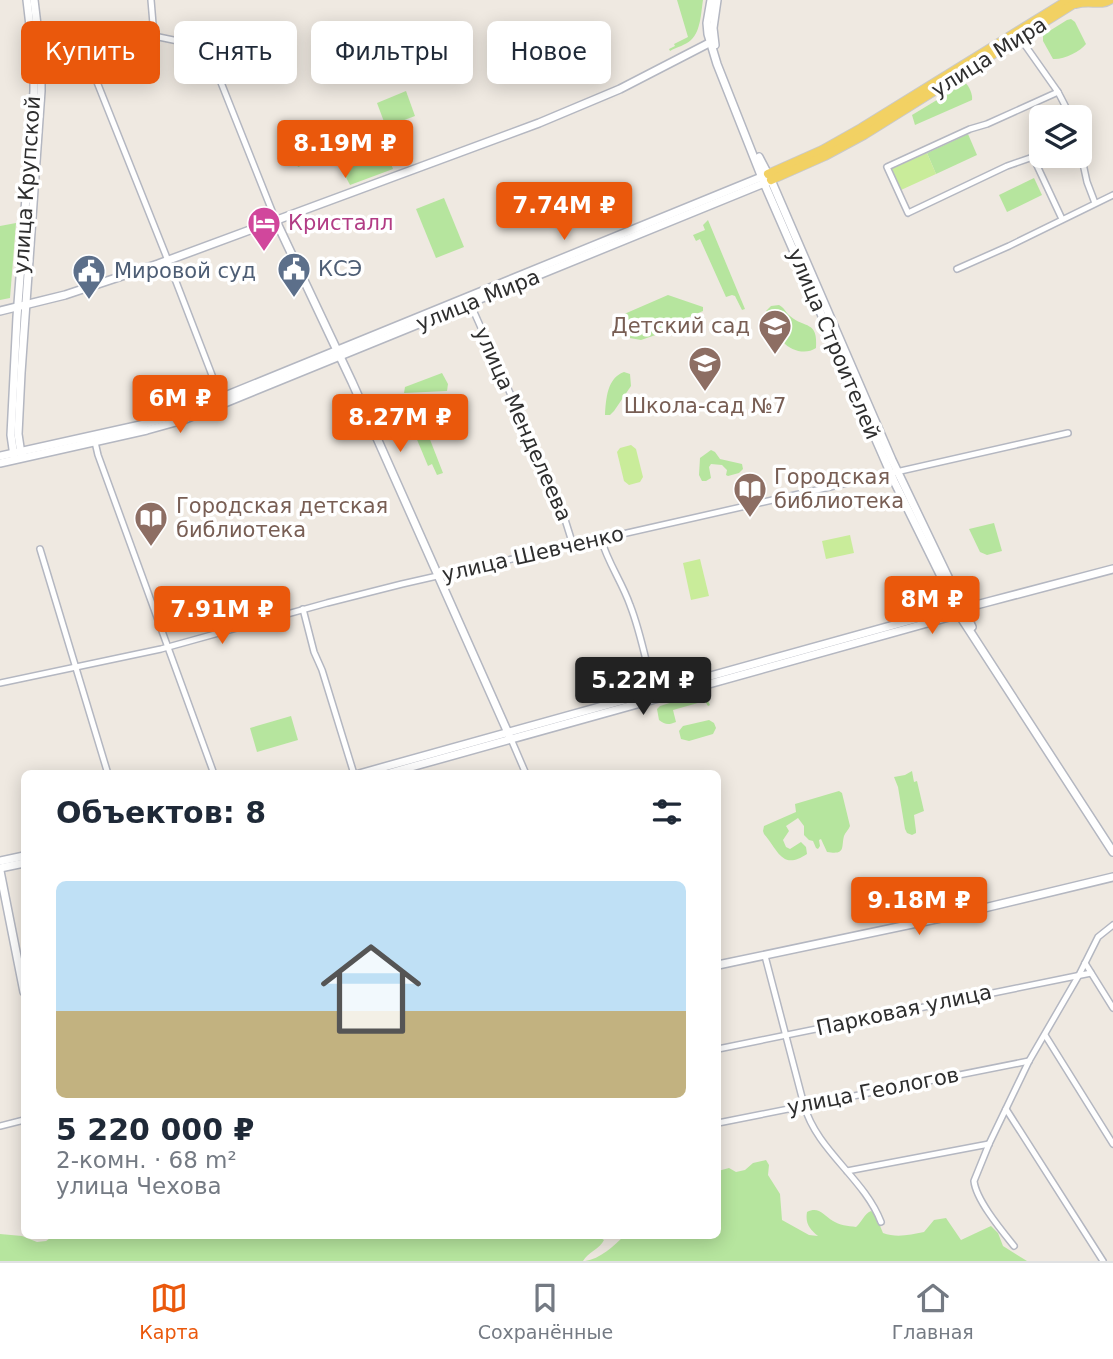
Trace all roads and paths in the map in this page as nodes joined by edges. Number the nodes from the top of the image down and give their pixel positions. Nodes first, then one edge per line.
1 (27, 0) edge
2 (34, 0) edge
3 (151, 0) edge
4 (710, 0) edge
5 (717, 0) edge
6 (1110, 0) edge
7 (1074, 1) edge
8 (31, 21) edge
9 (35, 21) edge
10 (153, 21) edge
11 (1018, 35) junction
12 (160, 37) edge
13 (712, 41) junction
14 (37, 84) edge
15 (98, 84) edge
16 (1058, 92) junction
17 (1065, 105) edge
18 (1084, 168) edge
19 (766, 179) junction
20 (1113, 195) edge
21 (1095, 204) junction
22 (1062, 219) junction
23 (276, 221) junction
24 (168, 260) junction
25 (957, 269) dead end
26 (469, 300) junction
27 (21, 306) junction
28 (0, 311) edge
29 (339, 353) junction
30 (215, 383) dead end
31 (1068, 433) dead end
32 (94, 439) junction
33 (0, 456) edge
34 (17, 456) junction
35 (0, 463) edge
36 (894, 472) junction
37 (601, 539) junction
38 (573, 545) junction
39 (40, 549) dead end
40 (1113, 571) edge
41 (438, 576) junction
42 (303, 609) junction
43 (961, 610) junction
44 (169, 646) junction
45 (75, 667) junction
46 (0, 683) edge
47 (655, 695) junction
48 (509, 736) junction
49 (107, 770) edge
50 (213, 770) edge
51 (356, 770) edge
52 (373, 770) edge
53 (399, 770) edge
54 (524, 770) edge
55 (1113, 852) edge
56 (21, 857) edge
57 (0, 861) edge
58 (21, 864) edge
59 (0, 870) edge
60 (1113, 877) edge
61 (1113, 925) edge
62 (765, 956) junction
63 (1085, 963) junction
64 (721, 964) edge
65 (1091, 973) junction
66 (1079, 975) junction
67 (21, 977) edge
68 (1113, 1009) edge
69 (786, 1035) junction
70 (1045, 1035) junction
71 (721, 1048) edge
72 (1029, 1060) junction
73 (804, 1105) junction
74 (1006, 1109) junction
75 (21, 1121) edge
76 (721, 1122) edge
77 (0, 1126) edge
78 (989, 1144) junction
79 (1113, 1144) edge
80 (847, 1171) junction
81 (881, 1222) dead end
82 (1014, 1246) dead end
83 (1103, 1261) edge

1 - 8 main road, улица Крупской
2 - 9 main road, улица Крупской
3 - 10 street
4 - 13 main road, улица Строителей
5 - 13 main road, улица Строителей
6 - 7 main road
7 - 11 main road, улица Мира
11 - 16 street
11 - 19 main road, улица Мира
12 - 23 street
13 - 19 main road, улица Строителей
13 - 23 main road
14 - 27 main road, улица Крупской
15 - 24 street
16 - 17 street
16 - 22 street
18 - 21 street
19 - 26 main road, улица Мира
19 - 36 main road, улица Строителей
20 - 21 street
21 - 22 street
22 - 25 street
23 - 24 main road
23 - 29 main road
24 - 27 main road
24 - 30 street
26 - 29 main road, улица Мира
26 - 38 street, улица Менделеева
27 - 28 main road
27 - 34 main road, улица Крупской
29 - 32 main road, улица Мира
29 - 41 main road
31 - 36 street, улица Шевченко
32 - 34 main road, улица Мира
32 - 44 street
33 - 34 main road, улица Мира
34 - 35 main road, улица Мира
36 - 37 street, улица Шевченко
36 - 43 main road, улица Строителей
37 - 38 street, улица Шевченко
37 - 47 street
38 - 41 street, улица Шевченко
39 - 45 street
40 - 43 main road
41 - 42 street, улица Шевченко
41 - 48 main road
42 - 44 street, улица Шевченко
42 - 51 street
43 - 47 main road
43 - 55 main road, улица Строителей
44 - 45 street, улица Шевченко
44 - 50 street
45 - 46 street, улица Шевченко
45 - 49 street
47 - 48 main road
48 - 52 main road
48 - 53 main road
48 - 54 street
56 - 57 main road
58 - 59 main road
59 - 67 main road
60 - 62 main road
61 - 63 street
62 - 64 main road
62 - 69 street
63 - 65 street
63 - 66 street
65 - 66 street, Парковая улица
65 - 68 street
66 - 69 street, Парковая улица
66 - 70 street
69 - 71 street, Парковая улица
69 - 73 street
70 - 72 street
70 - 79 street
72 - 73 street, улица Геологов
72 - 74 street
73 - 76 street, улица Геологов
73 - 80 street
74 - 78 street
74 - 83 street
75 - 77 street
78 - 80 street
78 - 82 street
80 - 81 street

